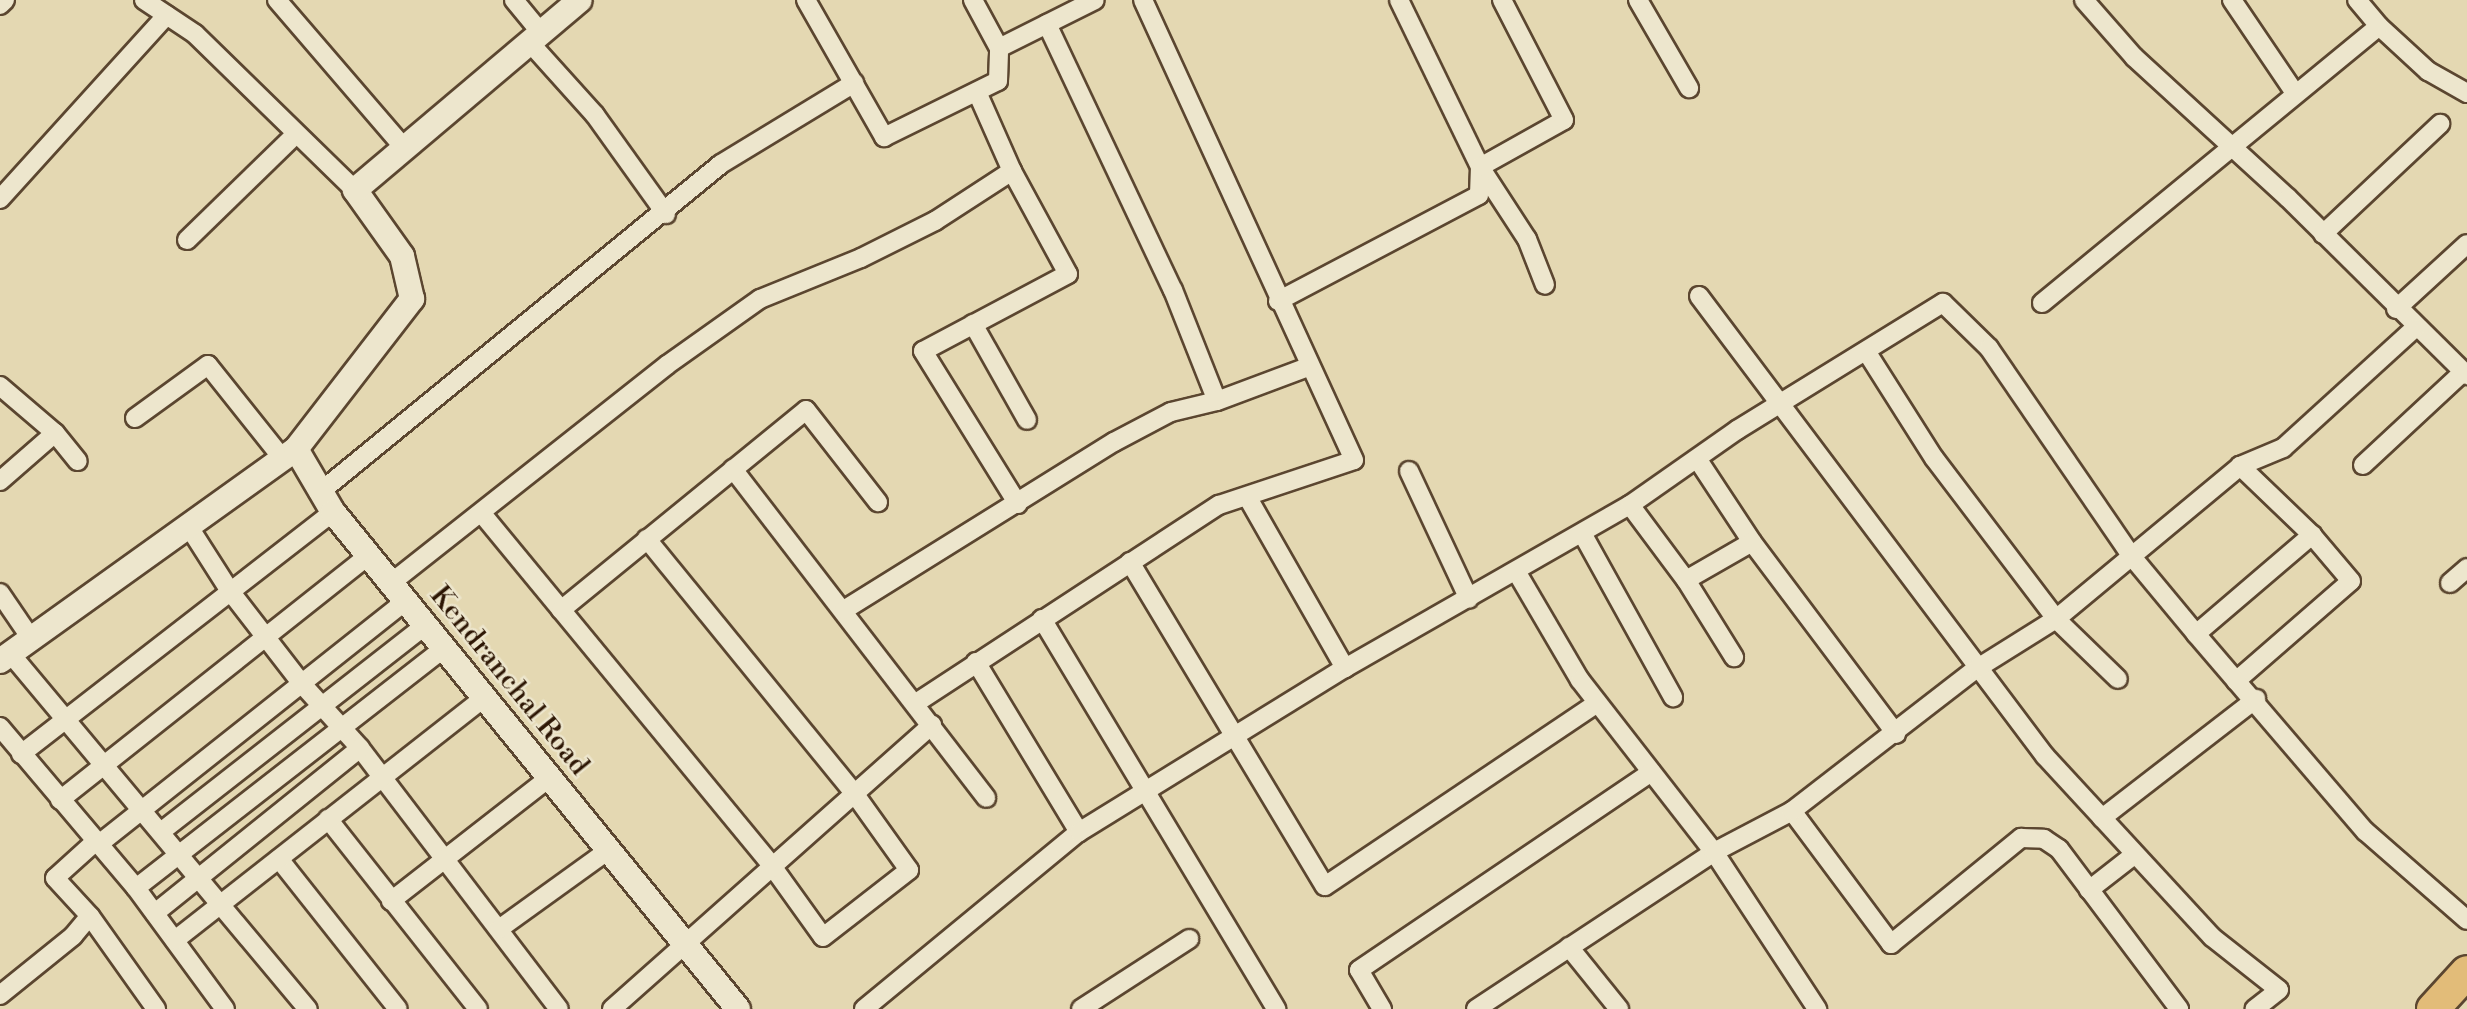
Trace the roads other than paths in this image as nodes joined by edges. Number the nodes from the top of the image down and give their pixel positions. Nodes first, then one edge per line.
1 (5, 0) edge
2 (144, 0) edge
3 (277, 0) edge
4 (514, 0) edge
5 (580, 0) edge
6 (806, 0) edge
7 (973, 0) edge
8 (1095, 0) edge
9 (1143, 0) edge
10 (1399, 0) edge
11 (1502, 0) edge
12 (1638, 0) edge
13 (2084, 0) edge
14 (2232, 0) edge
15 (2357, 0) edge
16 (0, 5) edge
17 (167, 15) junction
18 (1046, 24) junction
19 (2379, 26) junction
20 (537, 39) junction
21 (999, 48) junction
22 (854, 83) junction
23 (1689, 88) dead end
24 (977, 92) junction
25 (2295, 93) junction
26 (2467, 93) edge
27 (2440, 124) dead end
28 (296, 134) junction
29 (2228, 147) junction
30 (405, 149) junction
31 (1480, 167) junction
32 (1012, 171) junction
33 (355, 190) junction
34 (0, 199) edge
35 (666, 214) junction
36 (2323, 234) junction
37 (187, 240) dead end
38 (2467, 244) edge
39 (1545, 285) dead end
40 (1699, 296) dead end
41 (1278, 301) junction
42 (2042, 303) dead end
43 (2396, 309) junction
44 (973, 324) junction
45 (2414, 328) junction
46 (1866, 351) junction
47 (1308, 367) junction
48 (2465, 373) edge
49 (0, 386) edge
50 (1217, 401) junction
51 (1781, 406) junction
52 (135, 418) dead end
53 (1027, 420) dead end
54 (55, 433) junction
55 (290, 454) junction
56 (1698, 460) junction
57 (78, 461) dead end
58 (2363, 465) dead end
59 (2240, 466) junction
60 (733, 469) junction
61 (1409, 471) dead end
62 (0, 481) edge
63 (1248, 498) junction
64 (326, 502) junction
65 (878, 502) dead end
66 (1018, 504) junction
67 (1630, 505) junction
68 (483, 515) junction
69 (189, 527) junction
70 (1582, 533) junction
71 (2312, 535) junction
72 (647, 539) junction
73 (1752, 542) junction
74 (369, 555) junction
75 (2133, 558) junction
76 (1130, 562) junction
77 (2467, 568) edge
78 (1516, 571) junction
79 (1686, 580) junction
80 (2450, 583) dead end
81 (230, 591) junction
82 (399, 592) junction
83 (0, 593) edge
84 (1469, 598) junction
85 (561, 610) junction
86 (844, 610) junction
87 (2056, 619) junction
88 (1042, 620) junction
89 (427, 624) junction
90 (2196, 634) junction
91 (264, 635) junction
92 (30, 637) junction
93 (444, 648) junction
94 (5, 657) edge
95 (1734, 657) dead end
96 (976, 662) junction
97 (1345, 668) junction
98 (1976, 669) junction
99 (2118, 679) dead end
100 (2236, 681) junction
101 (302, 684) junction
102 (1673, 697) dead end
103 (484, 698) junction
104 (2256, 699) junction
105 (916, 703) junction
106 (1597, 703) junction
107 (326, 705) junction
108 (63, 719) junction
109 (932, 725) junction
110 (0, 727) edge
111 (342, 727) junction
112 (1896, 734) junction
113 (1235, 738) junction
114 (360, 748) junction
115 (22, 754) junction
116 (103, 762) junction
117 (1651, 772) junction
118 (382, 777) junction
119 (549, 778) junction
120 (1148, 792) junction
121 (854, 793) junction
122 (986, 798) dead end
123 (60, 800) junction
124 (143, 807) junction
125 (1792, 811) junction
126 (2102, 818) junction
127 (328, 819) junction
128 (162, 831) junction
129 (1079, 832) junction
130 (97, 842) junction
131 (607, 851) junction
132 (179, 852) junction
133 (1714, 852) junction
134 (2135, 854) junction
135 (279, 859) junction
136 (445, 860) junction
137 (772, 866) junction
138 (197, 878) junction
139 (136, 888) junction
140 (2089, 890) junction
141 (219, 901) junction
142 (391, 901) junction
143 (155, 913) junction
144 (90, 916) junction
145 (2467, 920) edge
146 (499, 929) junction
147 (1189, 939) dead end
148 (175, 940) junction
149 (683, 944) junction
150 (1569, 947) junction
151 (2467, 972) edge
152 (0, 995) edge
153 (2467, 1004) edge
154 (156, 1009) edge
155 (225, 1009) edge
156 (308, 1009) edge
157 (398, 1009) edge
158 (478, 1009) edge
159 (559, 1009) edge
160 (612, 1009) edge
161 (738, 1009) edge
162 (864, 1009) edge
163 (1081, 1009) edge
164 (1276, 1009) edge
165 (1382, 1009) edge
166 (1476, 1009) edge
167 (1619, 1009) edge
168 (1817, 1009) edge
169 (2179, 1009) edge
170 (2255, 1009) edge
171 (2433, 1009) edge
172 (2462, 1009) edge

1 - 16 street
2 - 17 street
3 - 30 street
4 - 20 street
5 - 20 street
6 - 22 street
7 - 21 street
8 - 18 street
9 - 41 street
10 - 31 street
11 - 31 street
12 - 23 street
13 - 29 street
14 - 25 street
15 - 19 street
17 - 28 street
17 - 34 street
18 - 21 street
18 - 50 street
19 - 25 street
19 - 26 street
20 - 30 street
20 - 35 street
21 - 24 street
22 - 24 street
22 - 35 street
24 - 32 street
25 - 29 street
27 - 36 street
28 - 33 street
28 - 37 street
29 - 36 street
29 - 42 street
30 - 33 street
31 - 39 street
31 - 41 street
32 - 44 street
32 - 68 street
33 - 55 street
35 - 64 street
36 - 43 street
38 - 43 street
40 - 51 street
41 - 47 street
43 - 45 street
44 - 53 street
44 - 66 street
45 - 48 street
45 - 59 street
46 - 51 street
46 - 75 street
46 - 87 street
47 - 50 street
47 - 63 street
48 - 58 street
49 - 54 street
50 - 66 street
51 - 56 street
51 - 98 street
52 - 55 street
54 - 57 street
54 - 62 street
55 - 64 street, Kendranchal Road
55 - 69 street
56 - 67 street
56 - 73 street
59 - 71 street
59 - 75 street
60 - 65 street
60 - 72 street
60 - 86 street
61 - 84 street
63 - 76 street
63 - 97 street
64 - 74 street, Kendranchal Road
64 - 81 street
66 - 86 street
67 - 70 street
67 - 79 street
68 - 82 street
68 - 85 street
69 - 81 street
69 - 92 street
70 - 78 street
70 - 102 street
71 - 90 street
71 - 100 street
72 - 85 street
72 - 121 street
73 - 79 street
73 - 112 street
74 - 82 street, Kendranchal Road
74 - 91 street
75 - 87 street
75 - 90 street
76 - 88 street
76 - 113 street
77 - 80 street
78 - 84 street
78 - 106 street
79 - 95 street
81 - 91 street
81 - 108 street
82 - 89 street, Kendranchal Road
82 - 101 street
83 - 92 street
84 - 97 street
85 - 137 street
86 - 105 street
87 - 98 street
87 - 99 street
88 - 96 street
88 - 120 street
89 - 93 street, Kendranchal Road
89 - 107 street
90 - 100 street
91 - 101 street
91 - 116 street
92 - 94 street
93 - 103 street, Kendranchal Road
93 - 111 street
94 - 108 street
96 - 105 street
96 - 129 street
97 - 113 street
98 - 112 street
98 - 126 street
100 - 104 street
101 - 107 street
101 - 124 street
103 - 118 street
103 - 119 street, Kendranchal Road
104 - 126 street
104 - 145 street
105 - 109 street
106 - 113 street
106 - 117 street
107 - 111 street
107 - 128 street
108 - 115 street
108 - 116 street
109 - 121 street
109 - 122 street
110 - 115 street
111 - 114 street
111 - 132 street
112 - 125 street
113 - 120 street
114 - 118 street
114 - 138 street
115 - 123 street
116 - 123 street
116 - 124 street
117 - 133 street
117 - 165 street
118 - 127 street
118 - 136 street
119 - 131 street, Kendranchal Road
119 - 136 street
120 - 129 street
120 - 164 street
121 - 137 street
121 - 137 street
123 - 130 street
124 - 128 street
124 - 130 street
125 - 133 street
125 - 140 street
126 - 134 street
127 - 135 street
127 - 142 street
128 - 132 street
129 - 162 street
130 - 139 street
130 - 144 street
131 - 146 street
131 - 149 street, Kendranchal Road
132 - 138 street
132 - 139 street
133 - 150 street
133 - 168 street
134 - 140 street
134 - 170 street
135 - 141 street
135 - 157 street
136 - 142 street
136 - 146 street
137 - 149 street
138 - 141 street
138 - 143 street
139 - 143 street
140 - 169 street
141 - 148 street
141 - 156 street
142 - 158 street
143 - 148 street
144 - 152 street
144 - 154 street
146 - 159 street
147 - 163 street
148 - 155 street
149 - 160 street
149 - 161 street, Kendranchal Road
150 - 166 street
150 - 167 street
151 - 171 highway
153 - 172 highway

